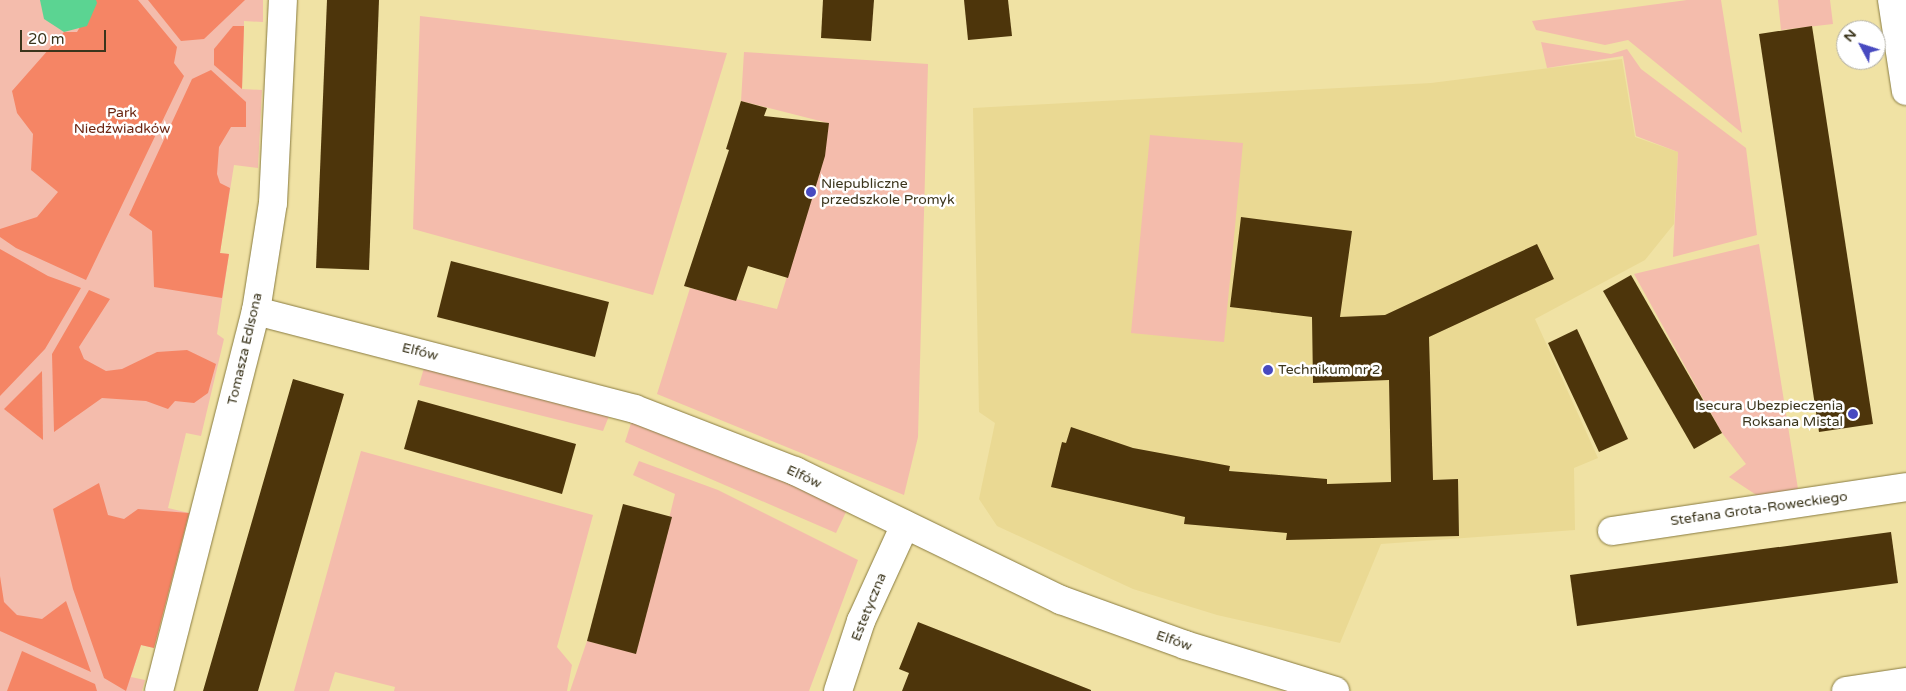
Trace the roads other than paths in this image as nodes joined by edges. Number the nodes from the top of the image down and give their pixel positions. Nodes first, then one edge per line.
1 (283, 0) edge
2 (1892, 0) edge
3 (1906, 91) edge
4 (256, 311) junction
5 (1906, 487) edge
6 (905, 525) junction
7 (1612, 531) dead end
8 (1906, 682) edge
9 (159, 691) edge
10 (838, 691) edge
11 (1335, 691) edge
12 (1846, 691) edge

1 - 4 street, Tomasza Edisona
2 - 3 street
4 - 6 street, Elfów
4 - 9 street, Tomasza Edisona
5 - 7 street, Stefana Grota-Roweckiego
6 - 10 street, Estetyczna
6 - 11 street, Elfów
8 - 12 street

